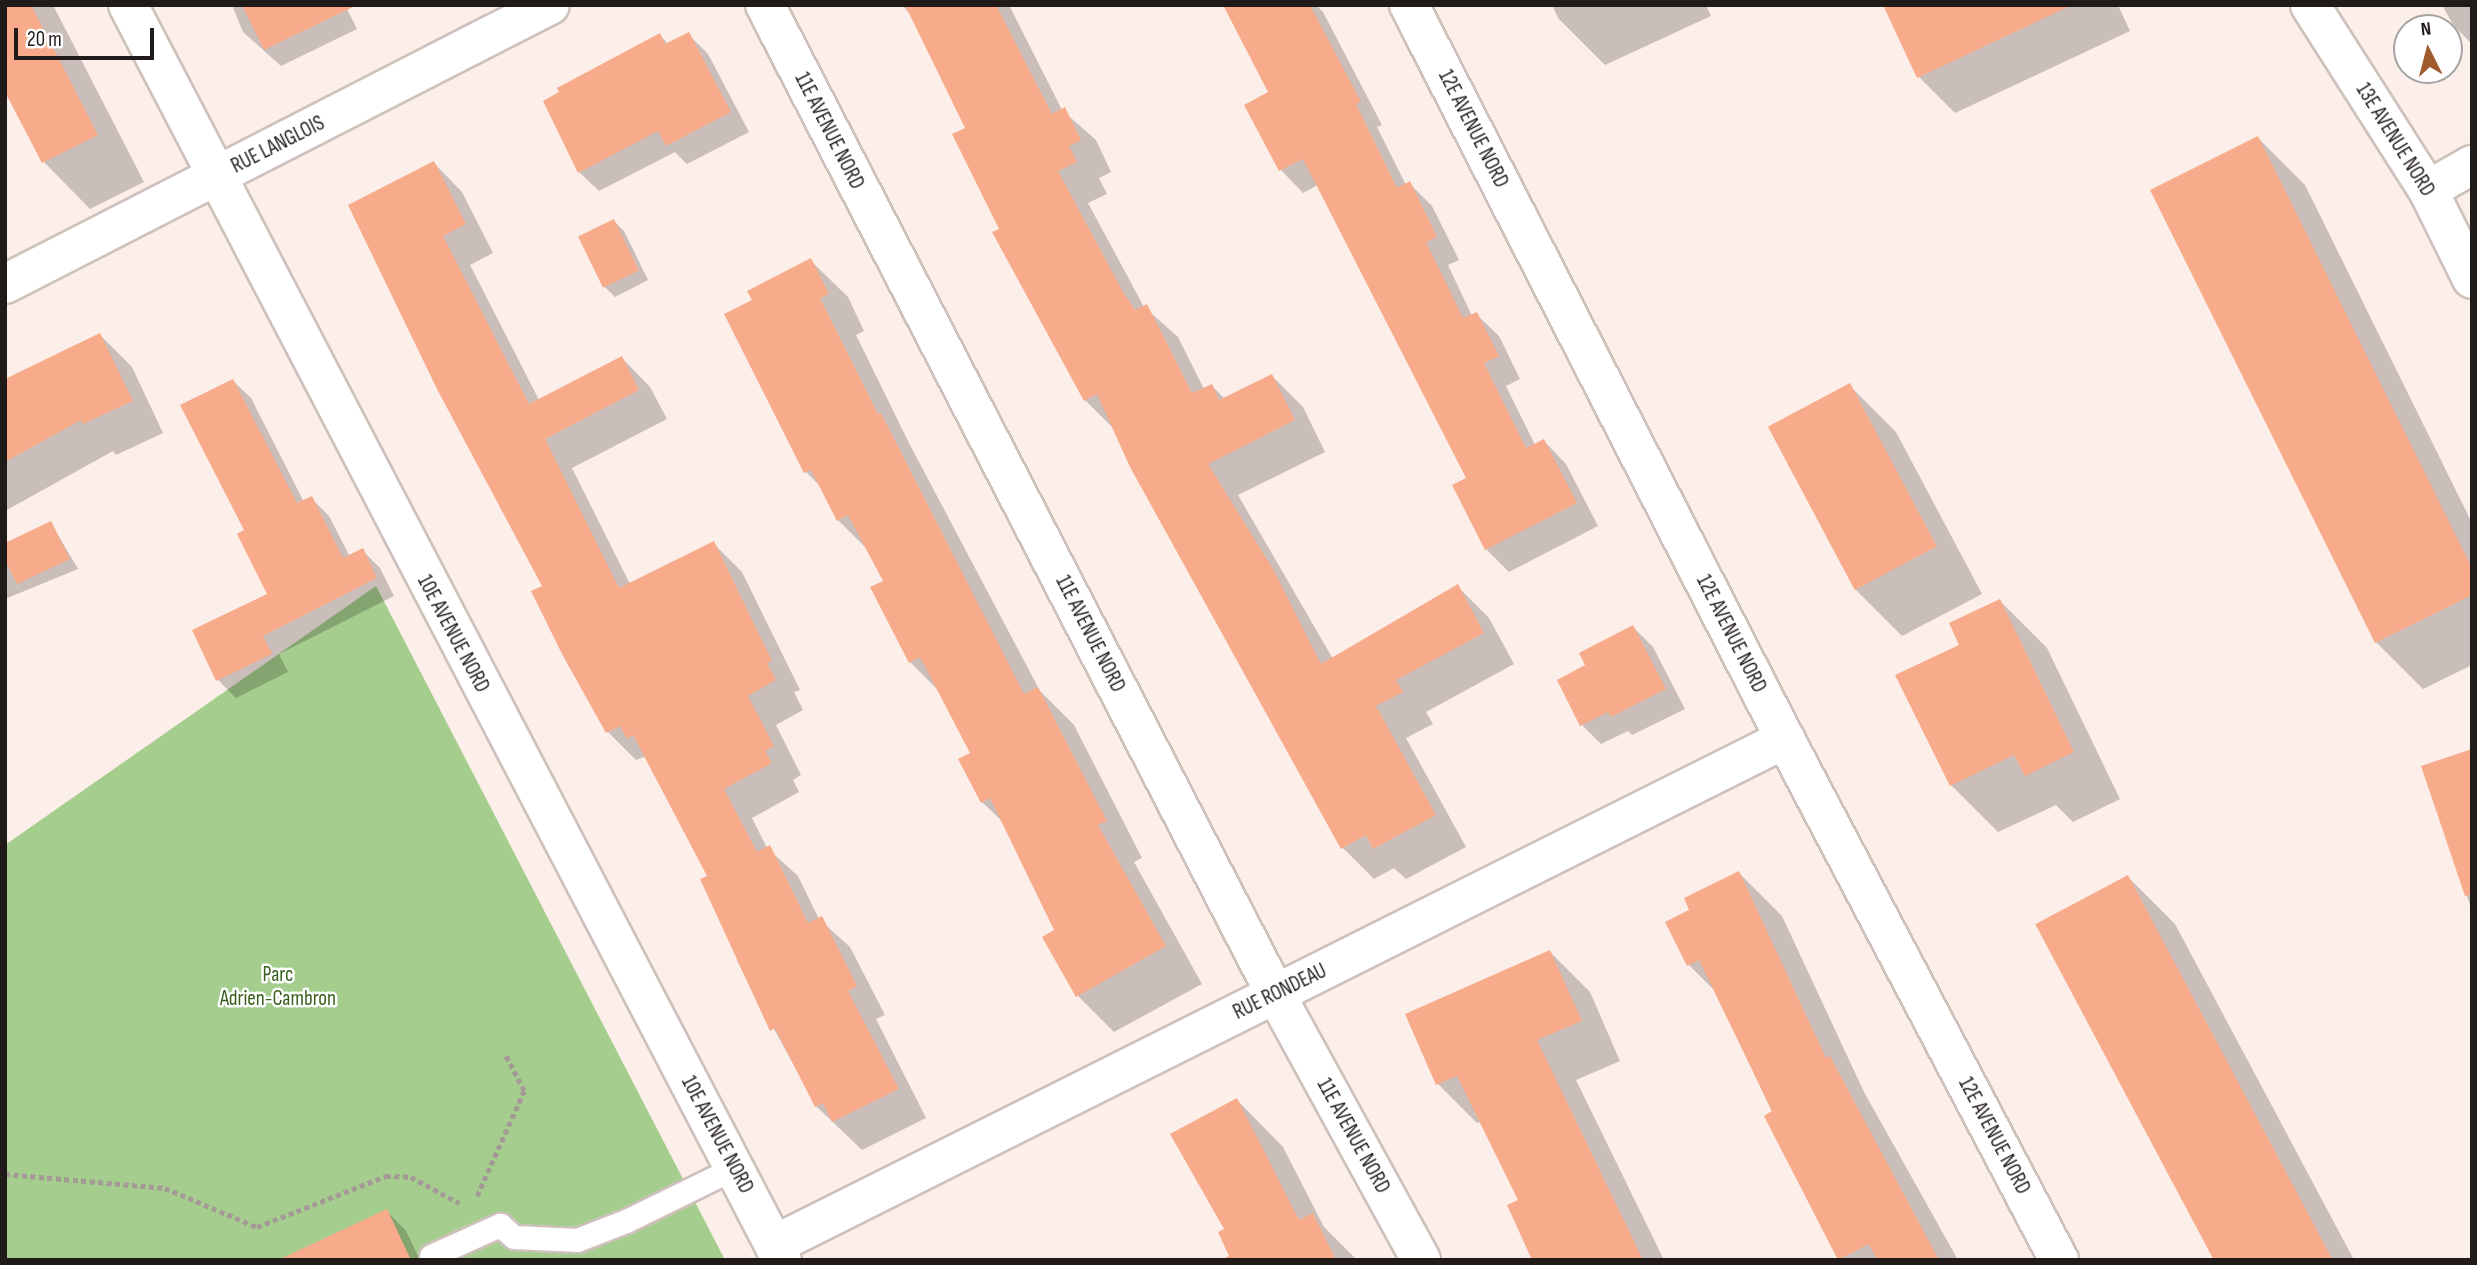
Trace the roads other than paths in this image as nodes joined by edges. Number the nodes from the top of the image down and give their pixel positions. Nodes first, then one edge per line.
1 (128, 5) edge
2 (550, 5) edge
3 (765, 5) edge
4 (1409, 5) edge
5 (2310, 5) edge
6 (2472, 165) edge
7 (217, 177) junction
8 (2428, 190) junction
9 (2472, 279) edge
10 (5, 284) edge
11 (1785, 739) junction
12 (1276, 995) junction
13 (734, 1168) junction
14 (778, 1252) edge
15 (431, 1256) dead end
16 (1421, 1260) edge
17 (2059, 1260) edge

1 - 7 street, 10E AVENUE NORD
2 - 7 street, RUE LANGLOIS
3 - 12 street, 11E AVENUE NORD
4 - 11 street, 12E AVENUE NORD
5 - 8 street, 13E AVENUE NORD
6 - 8 street
7 - 10 street, RUE LANGLOIS
7 - 13 street, 10E AVENUE NORD
8 - 9 street, 13E AVENUE NORD
11 - 12 street, RUE RONDEAU
11 - 17 street, 12E AVENUE NORD
12 - 14 street, RUE RONDEAU
12 - 16 street, 11E AVENUE NORD
13 - 14 street, 10E AVENUE NORD
13 - 15 lane

